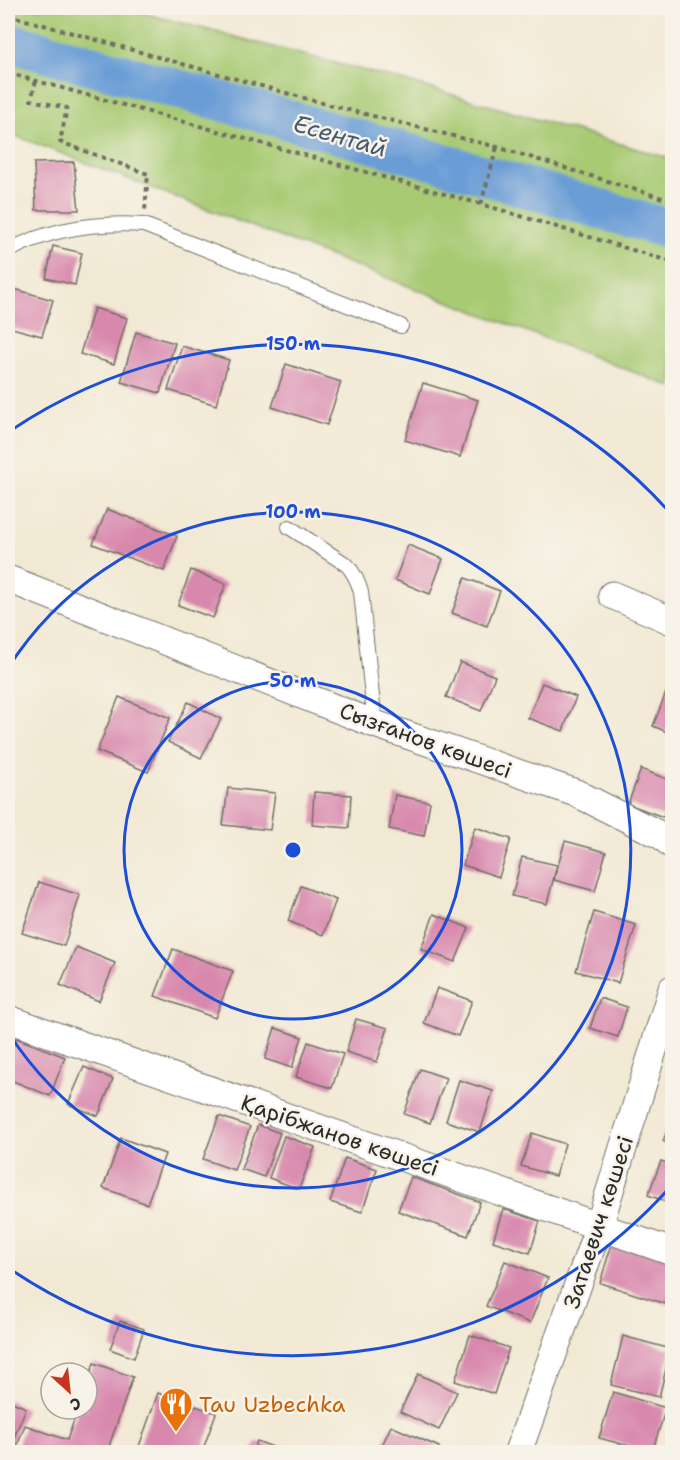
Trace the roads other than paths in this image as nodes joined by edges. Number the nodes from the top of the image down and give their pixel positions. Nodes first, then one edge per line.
1 (8, 250) edge
2 (401, 326) dead end
3 (290, 527) dead end
4 (8, 579) edge
5 (612, 595) dead end
6 (672, 621) edge
7 (375, 724) junction
8 (672, 845) edge
9 (672, 988) edge
10 (8, 1019) edge
11 (599, 1226) junction
12 (672, 1252) edge
13 (518, 1452) edge

1 - 2 lane
3 - 7 lane
4 - 7 street, Сызғанов көшесі
5 - 6 street
7 - 8 street, Сызғанов көшесі
9 - 11 street, Затаевич көшесі
10 - 11 street, Қарібжанов көшесі
11 - 12 street, Қарібжанов көшесі
11 - 13 street, Затаевич көшесі

